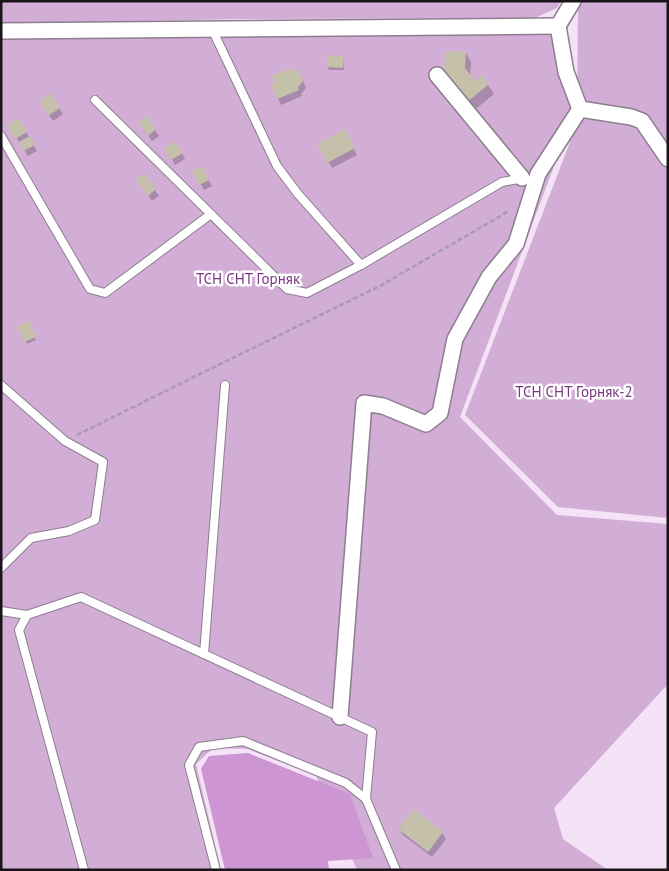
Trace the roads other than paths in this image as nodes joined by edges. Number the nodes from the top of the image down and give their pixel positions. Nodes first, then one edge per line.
1 (573, 1) edge
2 (558, 26) junction
3 (212, 29) junction
4 (1, 31) edge
5 (437, 75) dead end
6 (95, 100) dead end
7 (580, 108) junction
8 (1, 136) edge
9 (668, 159) edge
10 (538, 174) junction
11 (522, 178) junction
12 (211, 214) junction
13 (361, 265) junction
14 (1, 385) edge
15 (225, 385) dead end
16 (1, 568) edge
17 (1, 611) edge
18 (26, 615) junction
19 (204, 654) junction
20 (340, 717) junction
21 (366, 799) junction
22 (84, 870) edge
23 (216, 870) edge
24 (396, 870) edge

1 - 2 street
2 - 3 street
2 - 7 street
3 - 4 street
3 - 13 lane
5 - 11 street
6 - 12 lane
7 - 9 street
7 - 10 street
8 - 12 lane
10 - 11 lane
10 - 20 street
11 - 13 lane
12 - 13 lane
14 - 16 lane
15 - 19 lane
17 - 18 lane
18 - 19 lane
18 - 22 lane
19 - 20 lane
20 - 21 lane
21 - 23 lane
21 - 24 lane

